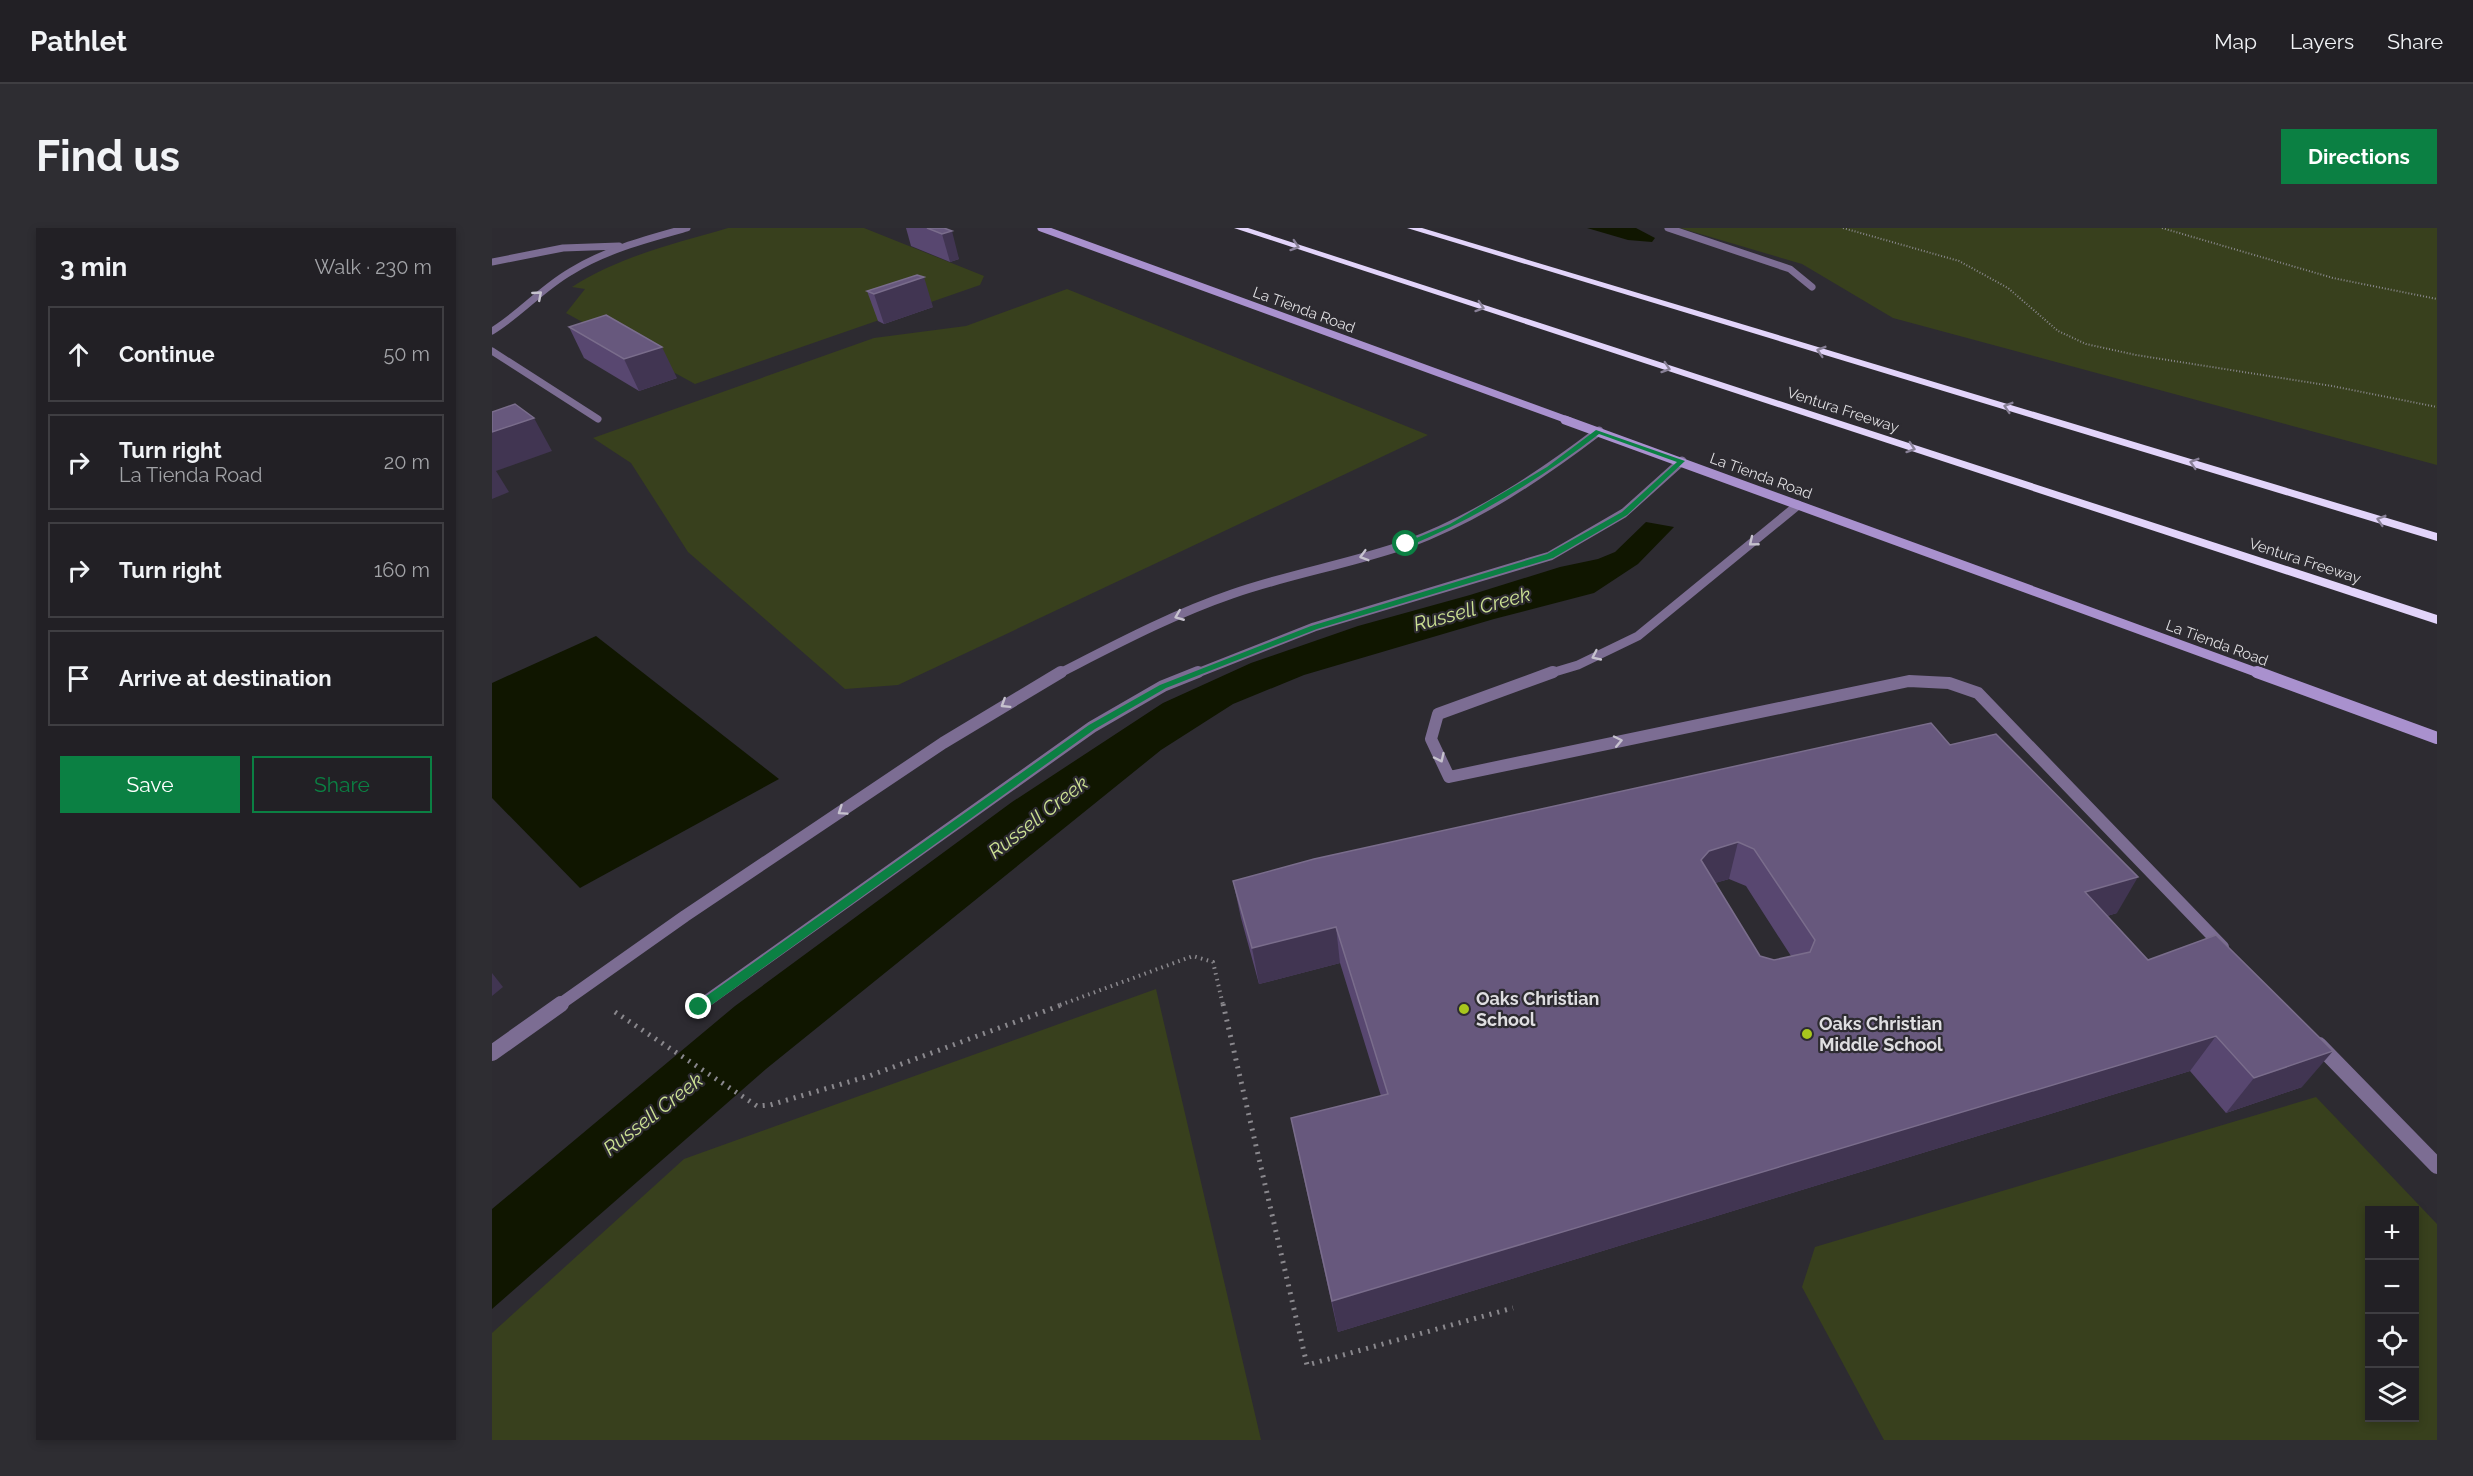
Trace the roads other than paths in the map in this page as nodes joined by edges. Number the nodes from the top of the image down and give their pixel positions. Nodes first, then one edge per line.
1 (687, 228) edge
2 (1041, 228) edge
3 (1239, 228) edge
4 (1412, 228) edge
5 (1668, 228) edge
6 (623, 246) junction
7 (492, 262) edge
8 (1812, 287) dead end
9 (492, 331) edge
10 (492, 351) edge
11 (598, 419) dead end
12 (1599, 431) junction
13 (1682, 461) junction
14 (1798, 505) junction
15 (2437, 537) edge
16 (2437, 620) edge
17 (2437, 738) edge
18 (2233, 957) edge
19 (699, 1007) dead end
20 (2306, 1032) edge
21 (492, 1053) edge
22 (2437, 1166) edge

1 - 6 street
2 - 12 street, La Tienda Road
3 -> 16 highway, Ventura Freeway
15 -> 4 highway
5 - 8 street
6 - 7 street
9 -> 6 street
10 - 11 street
12 - 13 street, La Tienda Road
12 -> 21 street
13 - 14 street, La Tienda Road
13 - 19 street
14 - 17 street, La Tienda Road
14 -> 18 street
20 - 22 street

